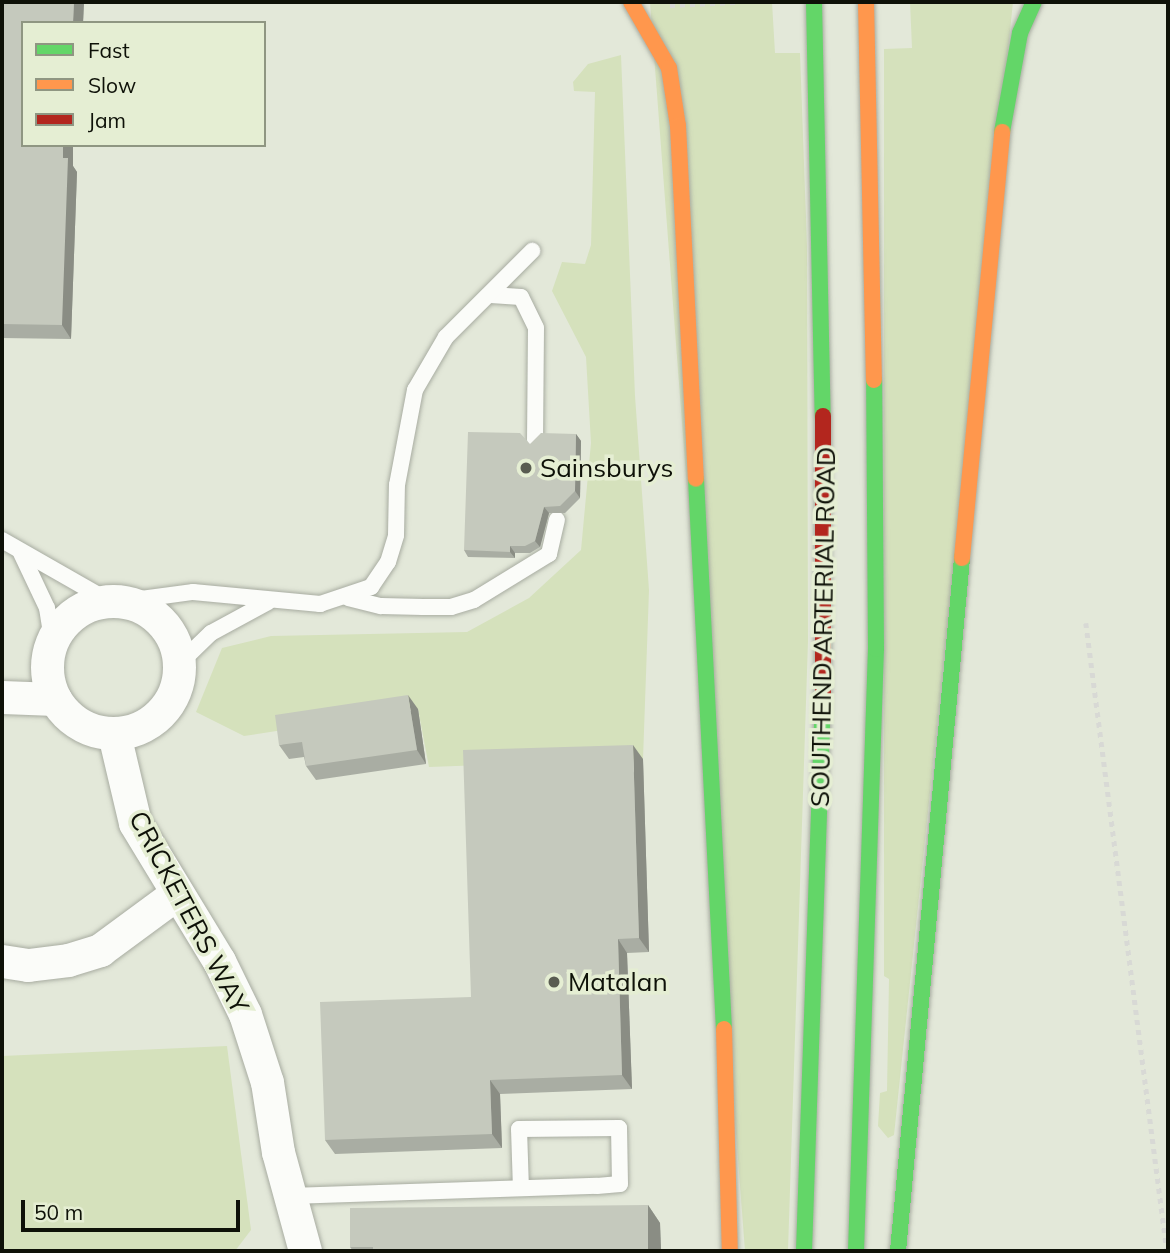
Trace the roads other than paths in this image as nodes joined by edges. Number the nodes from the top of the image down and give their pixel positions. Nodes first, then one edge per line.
1 (631, 2) edge
2 (814, 2) edge
3 (866, 2) edge
4 (1034, 2) edge
5 (532, 251) dead end
6 (491, 295) junction
7 (535, 440) edge
8 (557, 520) dead end
9 (2, 540) edge
10 (21, 553) junction
11 (348, 598) junction
12 (117, 601) junction
13 (268, 602) junction
14 (52, 640) junction
15 (180, 663) junction
16 (2, 697) edge
17 (55, 699) junction
18 (114, 734) junction
19 (176, 894) junction
20 (2, 961) edge
21 (520, 1188) junction
22 (290, 1195) junction
23 (305, 1251) edge
24 (730, 1251) edge
25 (804, 1251) edge
26 (856, 1251) edge
27 (898, 1251) edge

1 - 24 highway
2 - 25 highway, SOUTHEND ARTERIAL ROAD
3 - 26 highway, SOUTHEND ARTERIAL ROAD
4 - 27 highway
5 - 6 lane
6 - 7 lane
6 - 11 lane
8 - 11 lane
9 - 10 lane
10 - 12 lane
10 - 14 lane
11 - 13 lane
12 - 13 lane
12 - 14 street
12 - 15 street
13 - 15 lane
14 - 17 street
15 - 18 street
16 - 17 street
17 - 18 street
18 - 19 street, CRICKETERS WAY
19 - 20 street
19 - 22 street, CRICKETERS WAY
21 - 21 lane
21 - 22 lane
22 - 23 street, CRICKETERS WAY

